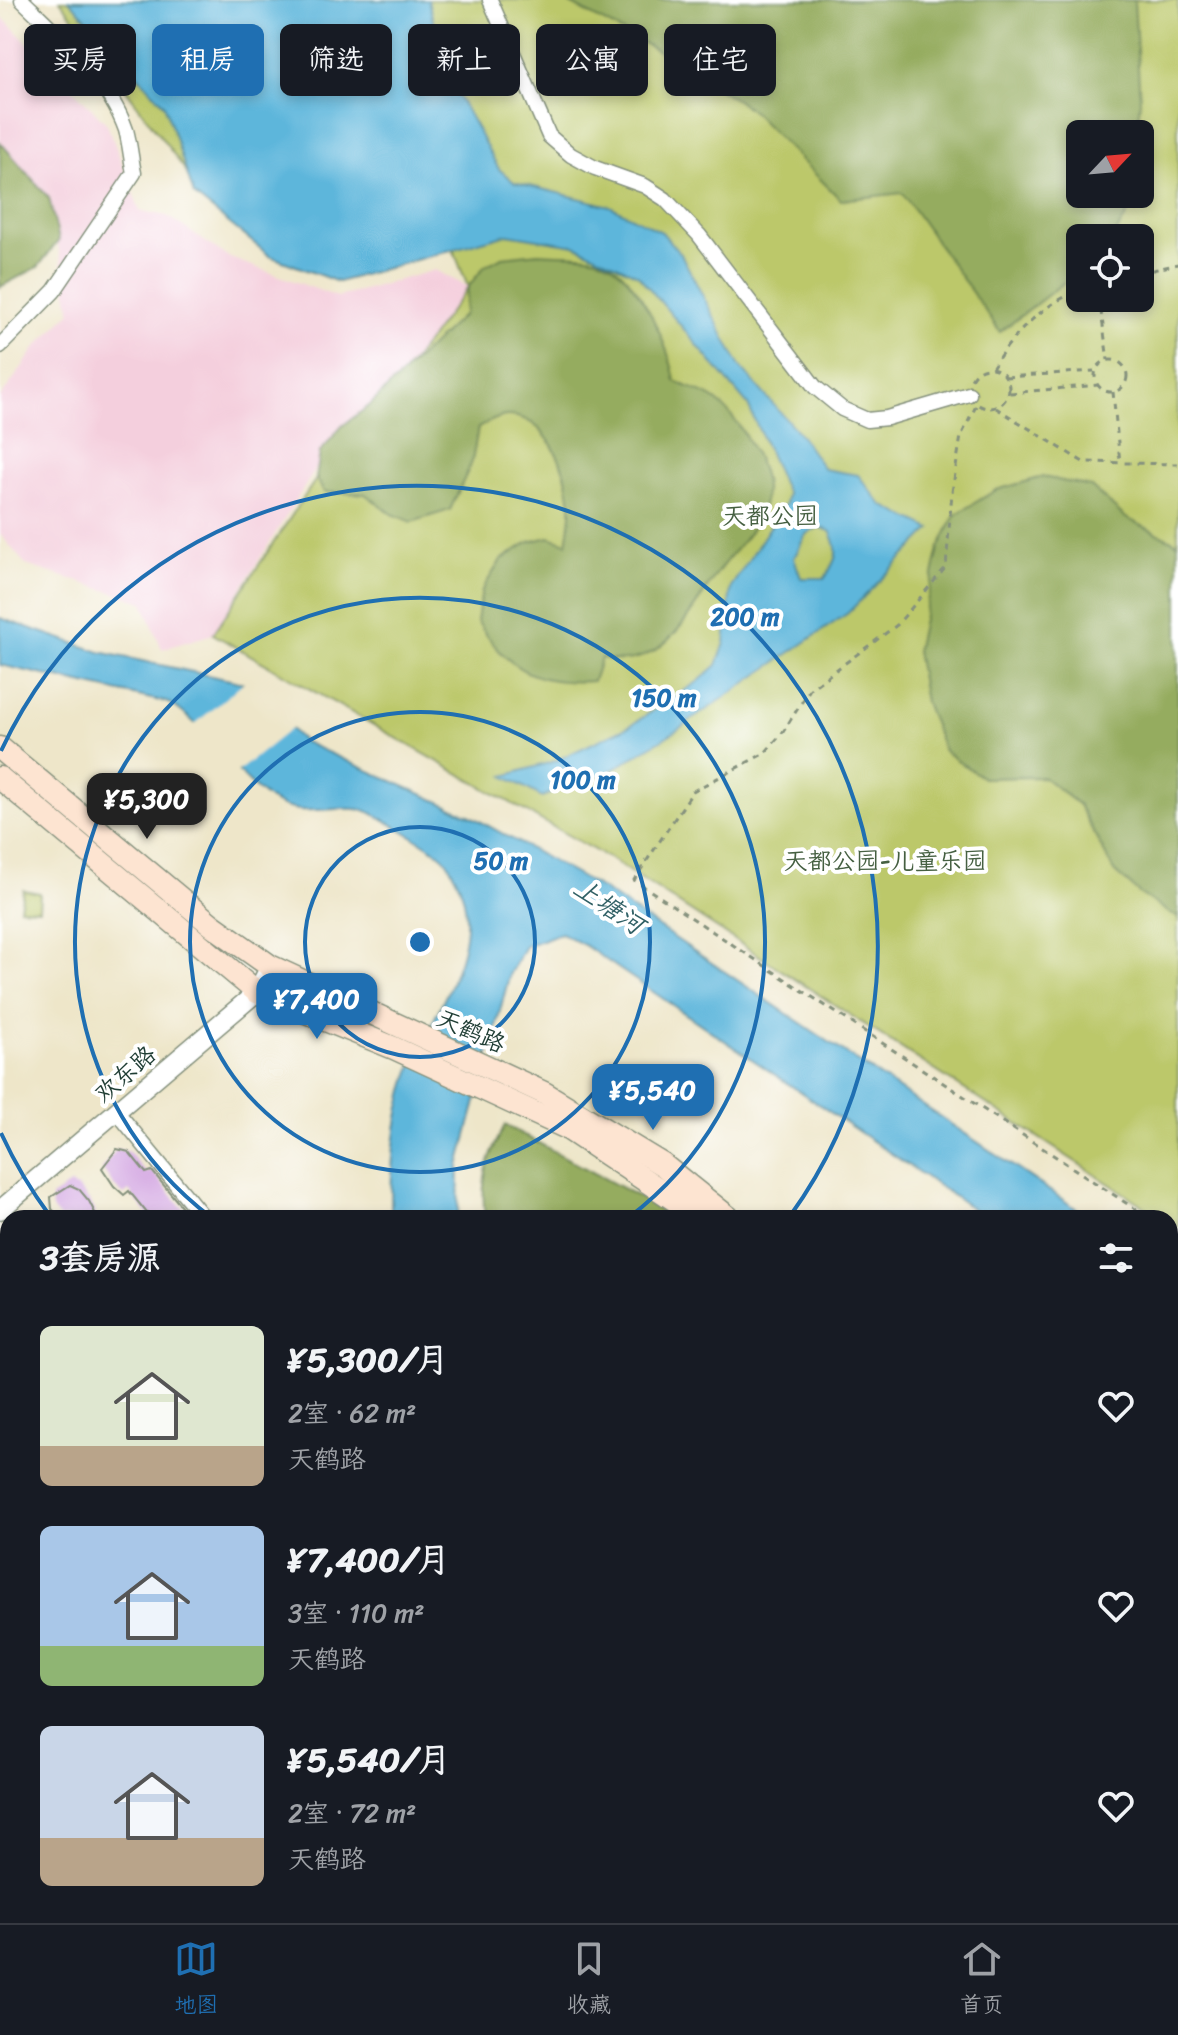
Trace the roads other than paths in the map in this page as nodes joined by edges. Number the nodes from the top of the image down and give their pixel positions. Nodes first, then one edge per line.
1 (22, 0) edge
2 (490, 0) edge
3 (0, 346) edge
4 (973, 400) road end
5 (0, 748) edge
6 (0, 778) edge
7 (270, 966) junction
8 (257, 992) junction
9 (396, 1038) junction
10 (117, 1112) junction
11 (0, 1210) edge
12 (197, 1210) edge
13 (690, 1210) edge
14 (719, 1210) edge

1 - 3 street
2 - 4 street
5 - 7 main road, 天鹤路
6 - 8 main road, 天鹤路
7 - 8 street, 欢东路
7 - 9 main road, 天鹤路
8 - 9 main road, 天鹤路
8 - 10 street, 欢东路
9 - 13 main road, 天鹤路
9 - 14 main road, 天鹤路
10 - 11 street, 欢东路
10 - 12 street

